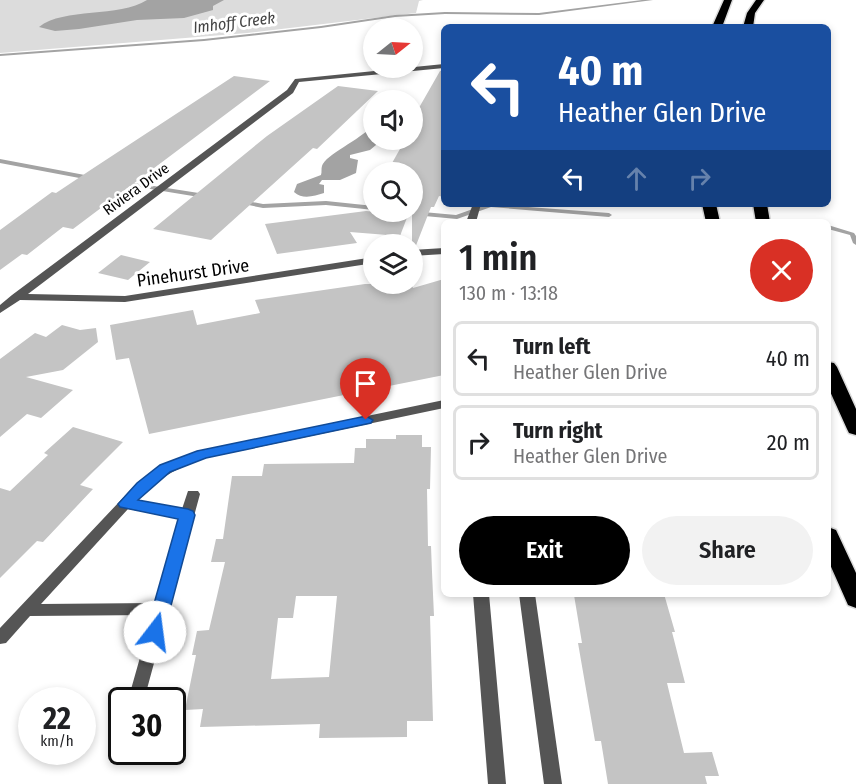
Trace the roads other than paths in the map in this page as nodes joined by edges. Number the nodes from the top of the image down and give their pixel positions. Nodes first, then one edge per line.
1 (727, 2) edge
2 (759, 2) edge
3 (718, 24) edge
4 (749, 24) edge
5 (441, 66) edge
6 (441, 251) edge
7 (423, 253) edge
8 (363, 262) edge
9 (16, 297) junction
10 (0, 310) edge
11 (831, 374) edge
12 (441, 405) edge
13 (856, 429) edge
14 (193, 494) dead end
15 (126, 504) junction
16 (188, 515) junction
17 (831, 542) edge
18 (481, 597) edge
19 (527, 597) edge
20 (856, 599) edge
21 (161, 609) junction
22 (27, 610) junction
23 (0, 638) edge
24 (140, 687) edge
25 (497, 784) edge
26 (553, 784) edge

1 - 3 highway
2 - 4 highway
5 - 9 street, Riviera Drive
6 - 7 street
8 - 9 street, Pinehurst Drive
9 - 10 street, Riviera Drive
11 - 13 highway
12 - 15 street
14 - 16 street
15 - 16 street
15 - 22 street
16 - 21 street
17 - 20 highway
18 - 25 street
19 - 26 street
21 - 22 street
21 - 24 street
22 - 23 street

